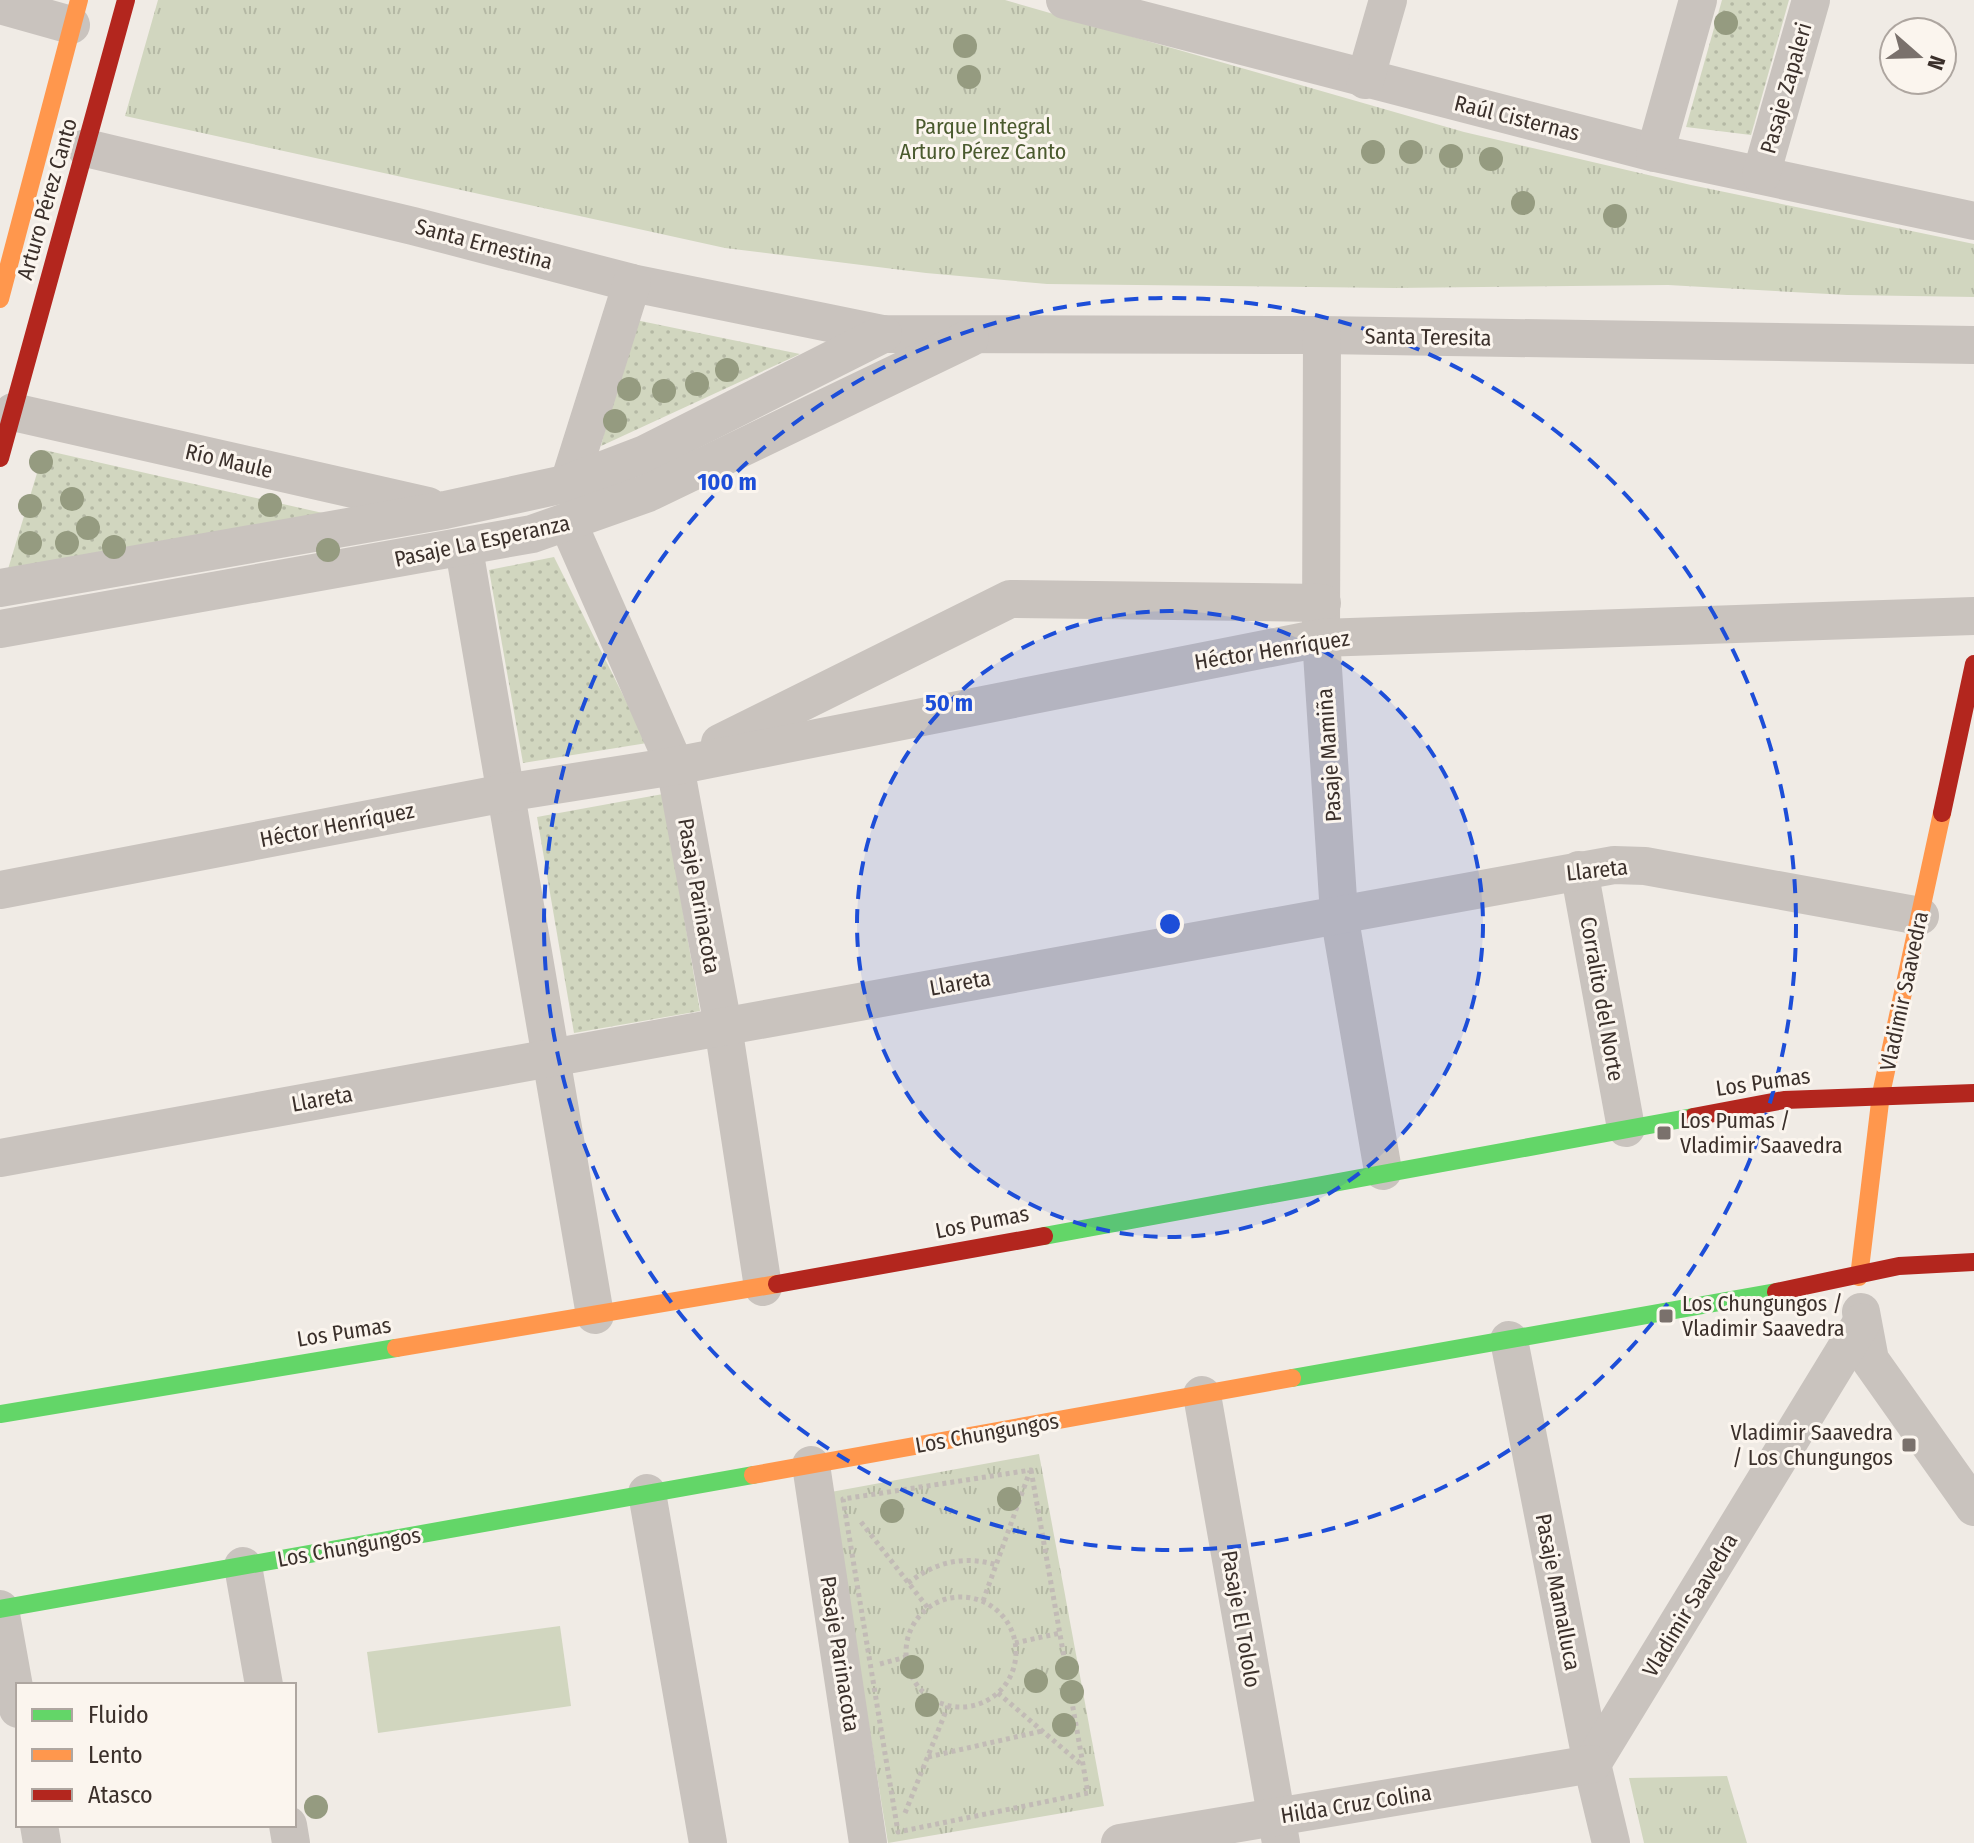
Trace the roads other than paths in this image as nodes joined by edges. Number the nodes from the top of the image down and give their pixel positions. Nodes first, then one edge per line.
1 (126, 0) edge
2 (1388, 0) edge
3 (1698, 0) edge
4 (1811, 0) edge
5 (1072, 1) edge
6 (0, 5) edge
7 (75, 12) edge
8 (1365, 80) junction
9 (86, 148) junction
10 (1655, 153) junction
11 (1761, 175) junction
12 (1974, 221) edge
13 (632, 283) junction
14 (0, 299) edge
15 (883, 334) junction
16 (978, 335) junction
17 (1322, 335) junction
18 (1974, 345) edge
19 (13, 412) junction
20 (0, 458) edge
21 (569, 483) junction
22 (445, 510) junction
23 (568, 523) junction
24 (464, 549) junction
25 (0, 588) edge
26 (1974, 616) edge
27 (1321, 620) junction
28 (0, 629) edge
29 (1974, 664) edge
30 (1970, 704) edge
31 (675, 766) junction
32 (505, 793) junction
33 (1579, 870) junction
34 (0, 890) edge
35 (1339, 914) junction
36 (1920, 916) junction
37 (723, 1026) junction
38 (551, 1058) junction
39 (1974, 1093) edge
40 (1881, 1094) junction
41 (1626, 1128) junction
42 (0, 1158) edge
43 (1383, 1171) junction
44 (1974, 1262) edge
45 (1859, 1277) junction
46 (763, 1287) junction
47 (595, 1315) junction
48 (1862, 1322) junction
49 (1509, 1340) junction
50 (1202, 1395) junction
51 (0, 1414) edge
52 (811, 1465) junction
53 (647, 1493) junction
54 (1974, 1507) edge
55 (243, 1566) junction
56 (0, 1609) edge
57 (264, 1683) edge
58 (16, 1698) edge
59 (1592, 1764) junction
60 (1278, 1830) edge
61 (883, 1838) edge
62 (708, 1843) edge
63 (1120, 1843) edge
64 (1611, 1843) edge

1 - 9 street, Arturo Pérez Canto
2 - 8 street
3 - 10 street
4 - 11 street, Pasaje Zapaleri
5 - 8 street, Raúl Cisternas
6 - 7 street
7 - 14 street, Arturo Pérez Canto
8 - 10 street, Raúl Cisternas
9 - 13 street, Santa Ernestina
9 - 19 street, Arturo Pérez Canto
10 - 11 street, Raúl Cisternas
11 - 12 street, Raúl Cisternas
13 - 15 street, Santa Ernestina
13 - 21 street
15 - 16 street, Santa Teresita
15 - 21 street, Pasaje La Esperanza
16 - 17 street, Santa Teresita
16 - 23 street, Pasaje La Esperanza
17 - 18 street, Santa Teresita
17 - 27 street, Pasaje Mamiña
19 - 20 street, Arturo Pérez Canto
19 - 22 street, Río Maule
21 - 22 street, Pasaje La Esperanza
22 - 25 street, Pasaje La Esperanza
23 - 24 street, Pasaje La Esperanza
23 - 31 street, Pasaje Parinacota
24 - 28 street, Pasaje La Esperanza
24 - 32 street
26 - 27 street, Héctor Henríquez
27 - 31 street, Héctor Henríquez
27 - 31 street, Héctor Henríquez
27 - 35 street, Pasaje Mamiña
29 - 30 street, Vladimir Saavedra
30 - 36 street, Vladimir Saavedra
31 - 32 street, Héctor Henríquez
31 - 37 street, Pasaje Parinacota
32 - 34 street, Héctor Henríquez
32 - 38 street
33 - 35 street, Llareta
33 - 36 street, Llareta
33 - 41 street, Corralito del Norte
35 - 37 street, Llareta
35 - 43 street, Pasaje Mamiña
36 - 40 street, Vladimir Saavedra
37 - 38 street, Llareta
37 - 46 street, Pasaje Parinacota
38 - 42 street, Llareta
38 - 47 street
39 - 40 street, Los Pumas
40 - 41 street, Los Pumas
40 - 45 street, Vladimir Saavedra
41 - 43 street, Los Pumas
43 - 46 street, Los Pumas
44 - 45 street, Los Chungungos
45 - 48 street, Vladimir Saavedra
45 - 49 street, Los Chungungos
46 - 47 street, Los Pumas
47 - 51 street, Los Pumas
48 - 54 street, Vladimir Saavedra
48 - 59 street, Vladimir Saavedra
49 - 50 street, Los Chungungos
49 - 59 street, Pasaje Mamalluca
50 - 52 street, Los Chungungos
50 - 60 street, Pasaje El Tololo
52 - 53 street, Los Chungungos
52 - 61 street, Pasaje Parinacota
53 - 55 street, Los Chungungos
53 - 62 street
55 - 56 street, Los Chungungos
55 - 57 street
56 - 58 street, Los Chungungos
59 - 60 street, Hilda Cruz Colina
59 - 64 street, Pasaje Mamalluca
60 - 63 street, Hilda Cruz Colina

